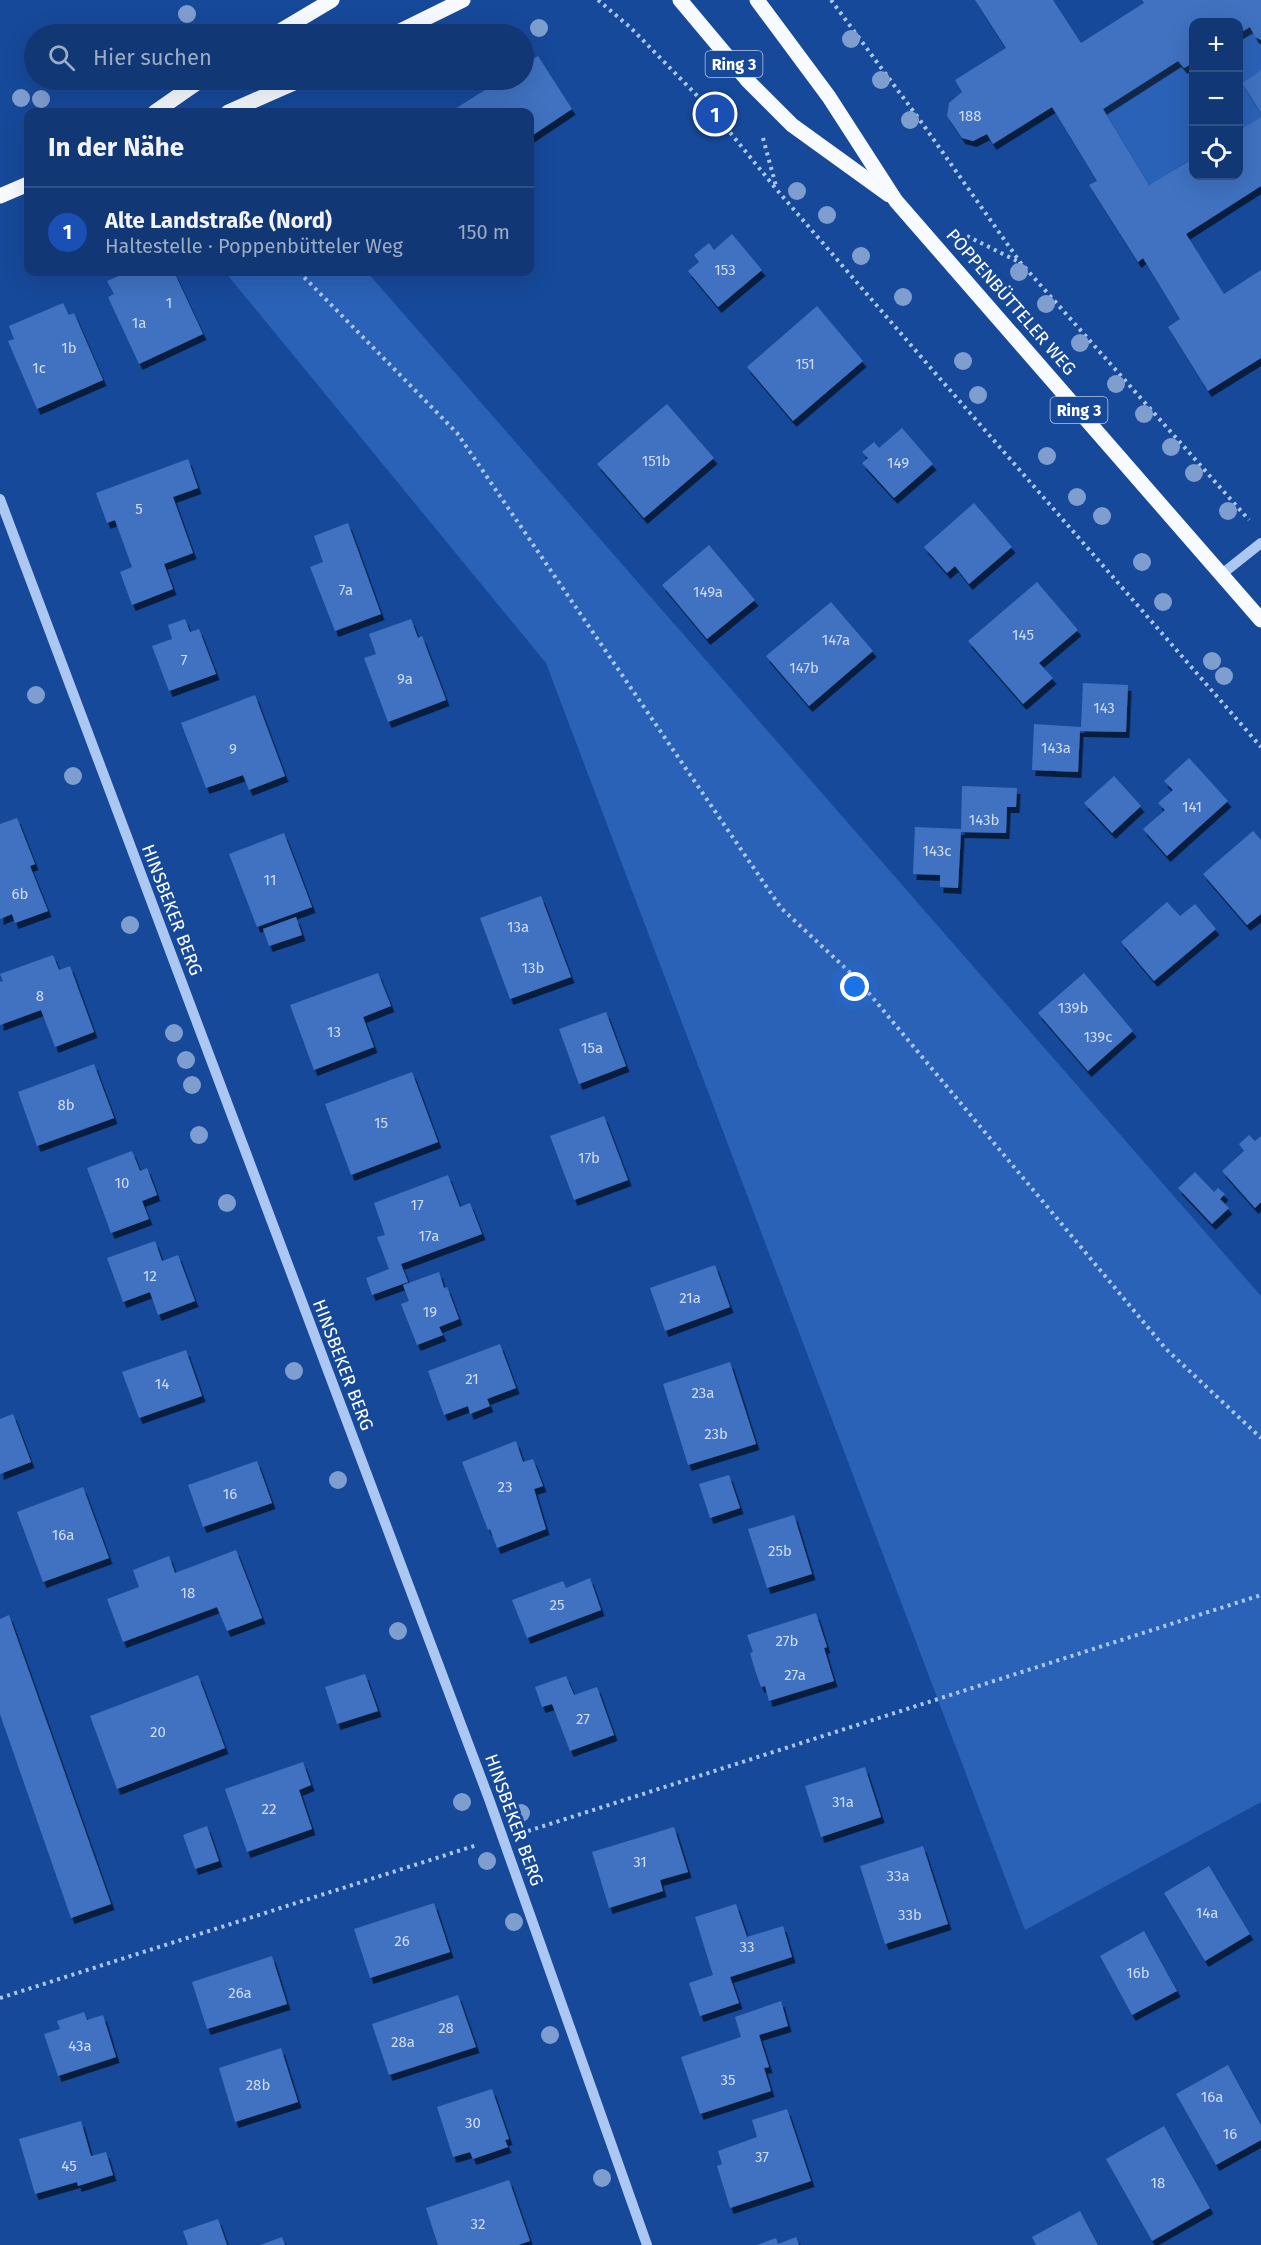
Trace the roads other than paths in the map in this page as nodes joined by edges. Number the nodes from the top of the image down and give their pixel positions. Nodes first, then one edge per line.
1 (332, 0) edge
2 (463, 0) edge
3 (680, 0) edge
4 (757, 0) edge
5 (292, 24) edge
6 (414, 24) edge
7 (187, 90) edge
8 (278, 90) edge
9 (161, 108) edge
10 (237, 108) edge
11 (24, 186) edge
12 (0, 195) edge
13 (896, 201) junction
14 (0, 499) edge
15 (1261, 543) edge
16 (1221, 574) junction
17 (1261, 620) edge
18 (647, 2245) edge

1 - 5 main road
2 - 6 main road
3 - 13 main road, POPPENBÜTTELER WEG / Ring 3
4 - 13 main road, POPPENBÜTTELER WEG / Ring 3
7 - 9 main road
8 - 10 main road
11 - 12 main road
13 - 16 main road, POPPENBÜTTELER WEG / Ring 3
14 - 18 street, HINSBEKER BERG
15 - 16 street
16 - 17 main road, POPPENBÜTTELER WEG / Ring 3

